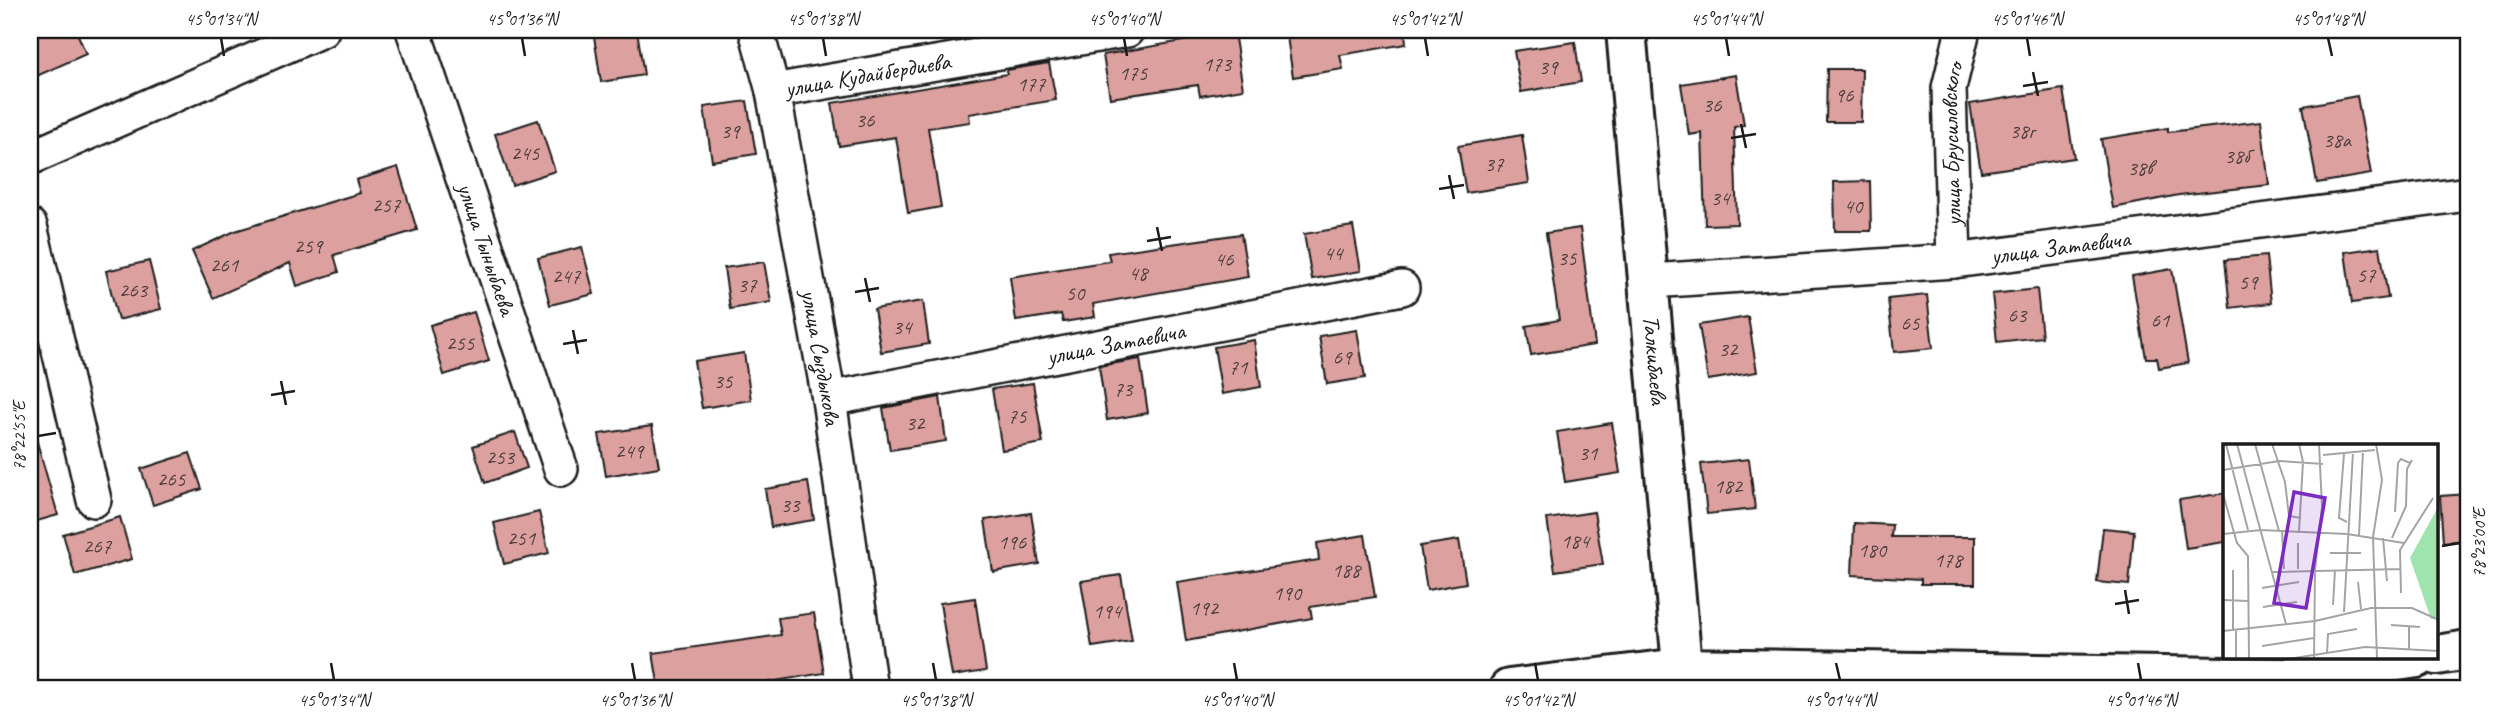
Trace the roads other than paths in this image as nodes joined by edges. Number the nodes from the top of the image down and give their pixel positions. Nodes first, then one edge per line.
1 (322, 30) edge
2 (413, 30) edge
3 (756, 30) edge
4 (1127, 30) edge
5 (1626, 30) edge
6 (1963, 30) edge
7 (773, 91) junction
8 (30, 158) edge
9 (2468, 194) edge
10 (30, 226) edge
11 (1954, 261) junction
12 (1651, 281) junction
13 (1402, 288) dead end
14 (829, 400) junction
15 (561, 469) dead end
16 (93, 500) dead end
17 (2468, 650) edge
18 (2438, 655) edge
19 (2404, 660) edge
20 (1682, 679) edge
21 (870, 689) edge
22 (1509, 689) edge

1 - 8 street
2 - 15 street, улица Тыныбаева
3 - 7 street, улица Сыздыкова
4 - 7 street, улица Кудайбердиева
5 - 12 street, Талкибаева
6 - 11 street, улица Брусиловского
7 - 14 street, улица Сыздыкова
9 - 11 street, улица Затаевича
10 - 16 street
11 - 12 street, улица Затаевича
12 - 20 street, Талкибаева
13 - 14 street, улица Затаевича
14 - 21 street, улица Сыздыкова
17 - 18 street
19 - 20 street
20 - 22 street

